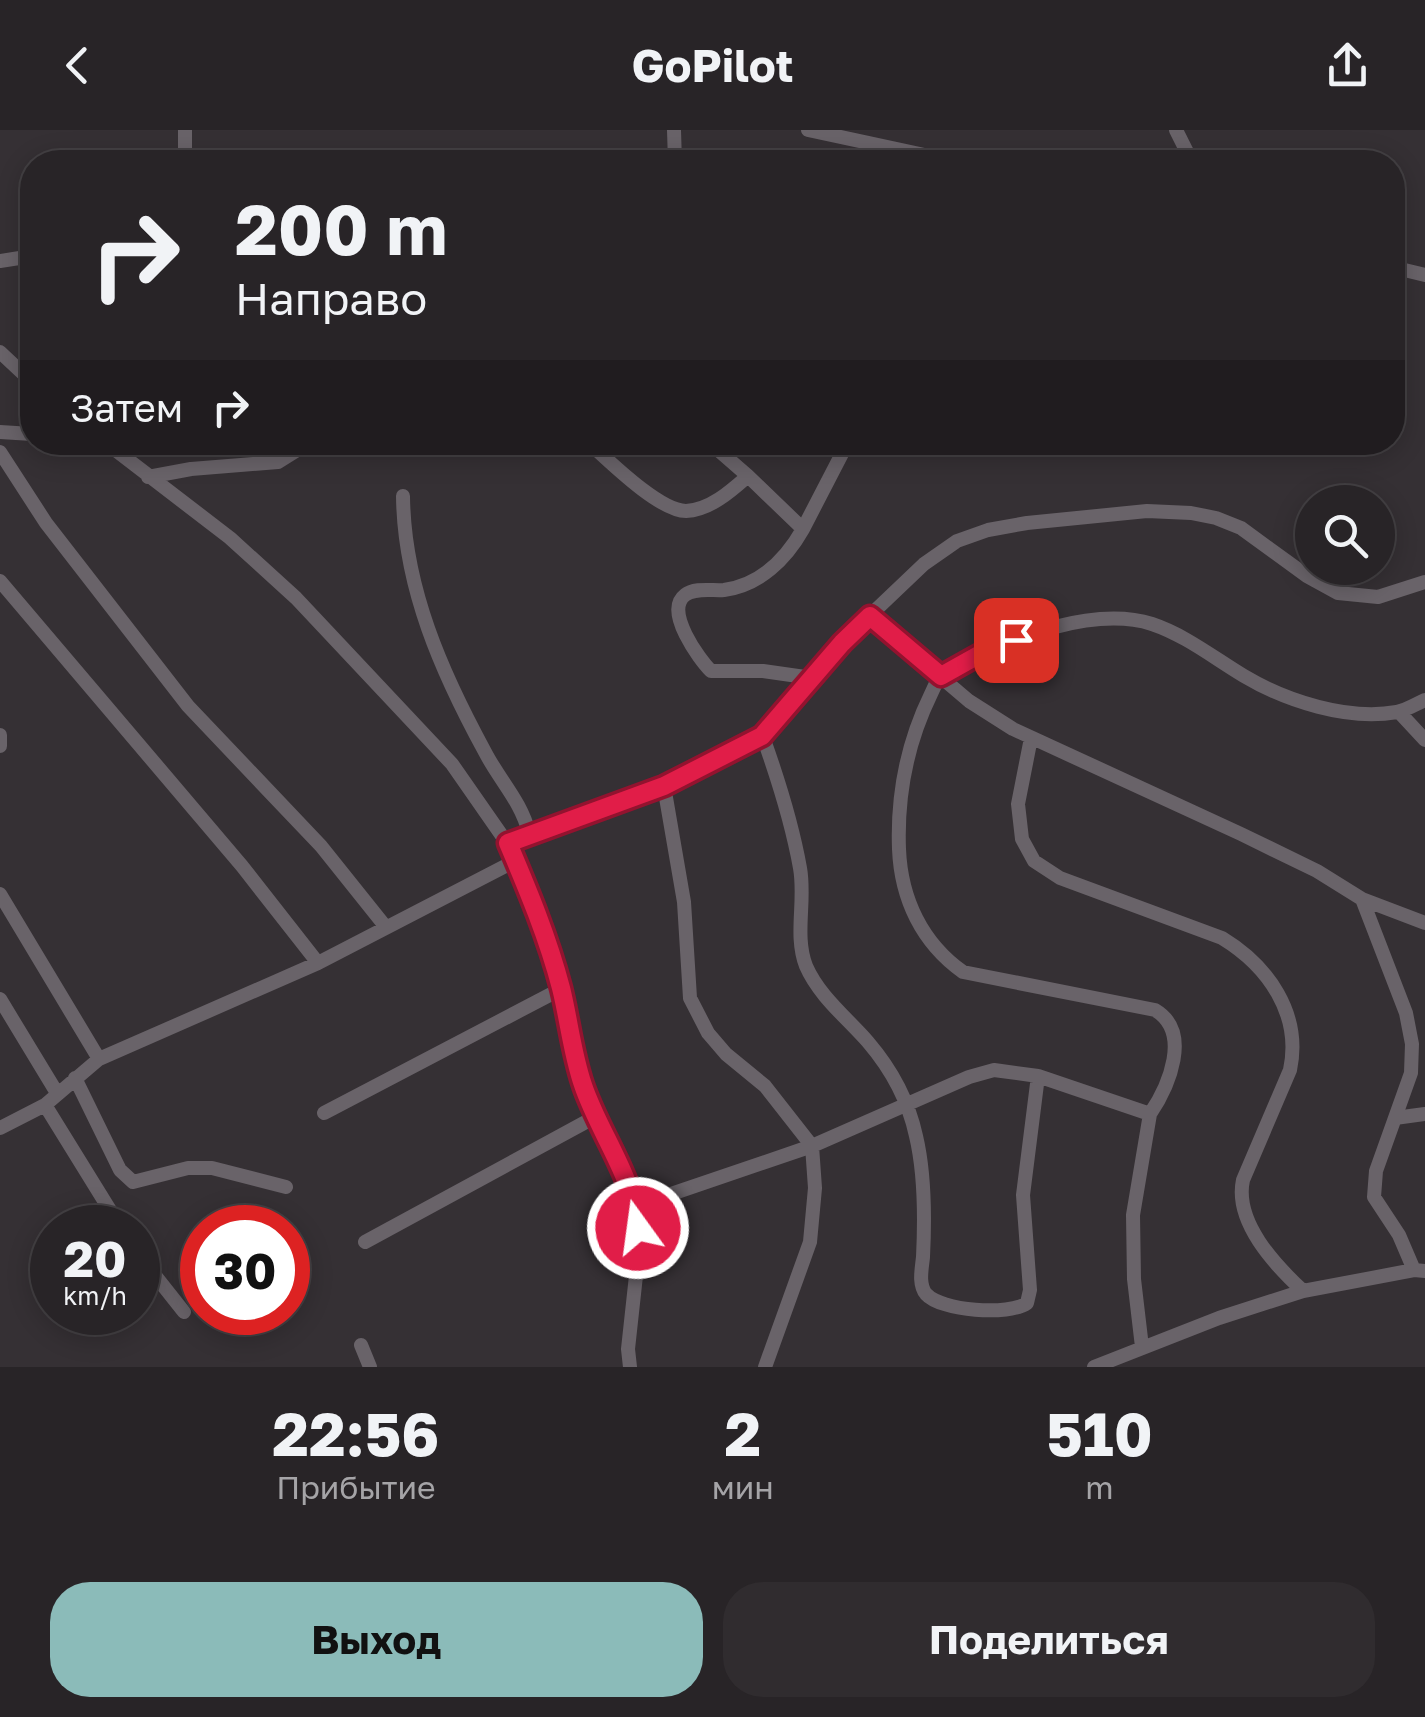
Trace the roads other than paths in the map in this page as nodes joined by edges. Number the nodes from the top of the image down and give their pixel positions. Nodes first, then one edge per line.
1 (808, 130) edge
2 (901, 150) edge
3 (0, 352) edge
4 (20, 371) edge
5 (0, 452) edge
6 (121, 455) edge
7 (289, 455) edge
8 (603, 455) edge
9 (724, 455) edge
10 (841, 455) edge
11 (148, 476) junction
12 (748, 476) junction
13 (403, 496) dead end
14 (803, 529) junction
15 (0, 581) edge
16 (1423, 585) edge
17 (870, 616) junction
18 (941, 676) junction
19 (812, 678) junction
20 (1425, 700) edge
21 (1399, 712) junction
22 (0, 735) edge
23 (762, 736) junction
24 (1030, 738) junction
25 (1425, 740) edge
26 (0, 746) edge
27 (664, 786) junction
28 (529, 833) junction
29 (508, 843) junction
30 (515, 861) junction
31 (0, 894) edge
32 (1362, 898) junction
33 (1425, 923) edge
34 (386, 926) junction
35 (318, 963) junction
36 (561, 989) junction
37 (0, 1000) edge
38 (99, 1059) junction
39 (1038, 1076) junction
40 (75, 1078) junction
41 (58, 1093) junction
42 (46, 1105) junction
43 (908, 1106) junction
44 (324, 1113) dead end
45 (1150, 1114) junction
46 (1425, 1114) edge
47 (595, 1117) junction
48 (1394, 1118) junction
49 (0, 1128) edge
50 (812, 1146) junction
51 (286, 1186) dead end
52 (108, 1205) edge
53 (636, 1206) junction
54 (365, 1242) dead end
55 (1420, 1270) edge
56 (160, 1282) edge
57 (1303, 1291) junction
58 (180, 1307) edge
59 (362, 1345) dead end
60 (1142, 1347) junction
61 (370, 1367) edge
62 (630, 1367) edge
63 (765, 1367) edge
64 (1094, 1367) edge

1 - 2 street
3 - 4 street
5 - 34 street
6 - 11 street
7 - 11 street
8 - 12 street
9 - 12 street
10 - 14 street
11 - 29 street
12 - 14 street
13 - 28 street
14 - 19 street
15 - 35 street
16 - 17 street
17 - 18 street
17 - 19 street
18 - 21 street
18 - 24 street
18 - 45 street
19 - 23 street
20 - 21 street
21 - 25 street
22 - 26 street
23 - 27 street
23 - 43 street
24 - 32 street
24 - 57 street
27 - 28 street
27 - 50 street
28 - 29 street
29 - 30 street
30 - 34 street
30 - 36 street
31 - 38 street
32 - 33 street
32 - 48 street
34 - 35 street
35 - 38 street
36 - 44 street
36 - 47 street
37 - 41 street
38 - 40 street
39 - 43 street
39 - 43 street
39 - 45 street
40 - 41 street
40 - 51 street
41 - 42 street
42 - 49 street
42 - 52 street
43 - 50 street
45 - 60 street
46 - 48 street
47 - 53 street
47 - 54 street
48 - 55 street
50 - 53 street
50 - 63 street
53 - 62 street
55 - 57 street
56 - 58 street
57 - 60 street
59 - 61 street
60 - 64 street

